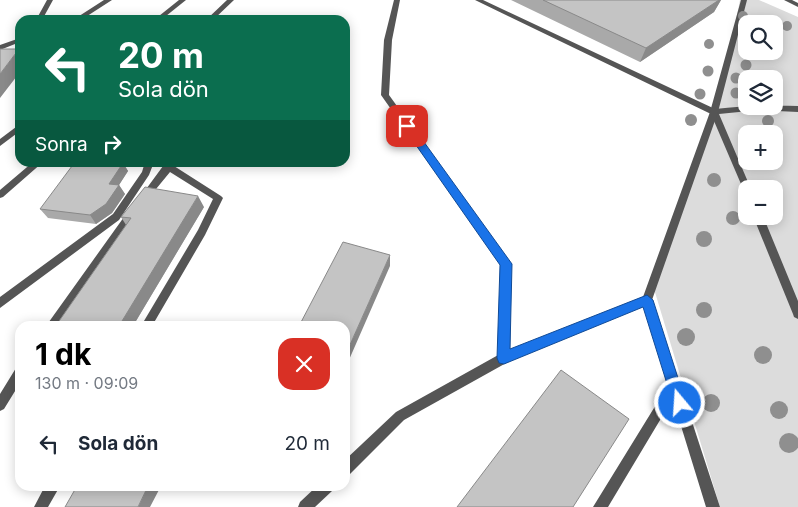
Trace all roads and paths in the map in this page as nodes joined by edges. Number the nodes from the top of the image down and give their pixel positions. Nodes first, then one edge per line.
1 (50, 0) edge
2 (109, 0) edge
3 (183, 0) edge
4 (231, 0) edge
5 (397, 0) edge
6 (478, 0) edge
7 (744, 0) edge
8 (787, 0) edge
9 (798, 5) edge
10 (42, 15) edge
11 (84, 15) edge
12 (164, 15) edge
13 (214, 15) edge
14 (15, 42) edge
15 (0, 48) edge
16 (798, 109) edge
17 (714, 112) junction
18 (15, 131) edge
19 (0, 144) edge
20 (34, 167) edge
21 (148, 167) edge
22 (168, 167) edge
23 (173, 167) edge
24 (743, 180) edge
25 (0, 194) edge
26 (762, 225) edge
27 (647, 300) junction
28 (0, 303) edge
29 (798, 314) edge
30 (55, 321) edge
31 (149, 321) edge
32 (504, 358) junction
33 (15, 380) edge
34 (674, 386) junction
35 (0, 405) edge
36 (350, 464) edge
37 (50, 491) edge
38 (322, 491) edge
39 (41, 507) edge
40 (305, 507) edge
41 (600, 507) edge
42 (713, 507) edge

1 - 10 street
2 - 11 street
3 - 12 street
4 - 13 street
5 - 32 street
6 - 17 street
7 - 17 street
8 - 9 street
14 - 15 street
16 - 17 street
17 - 24 street
17 - 27 street
18 - 19 street
20 - 25 street
21 - 28 street
22 - 30 street
23 - 31 street
26 - 29 street
27 - 32 street
27 - 34 street
32 - 36 street
33 - 35 street
34 - 41 street
34 - 42 street
37 - 39 street
38 - 40 street

